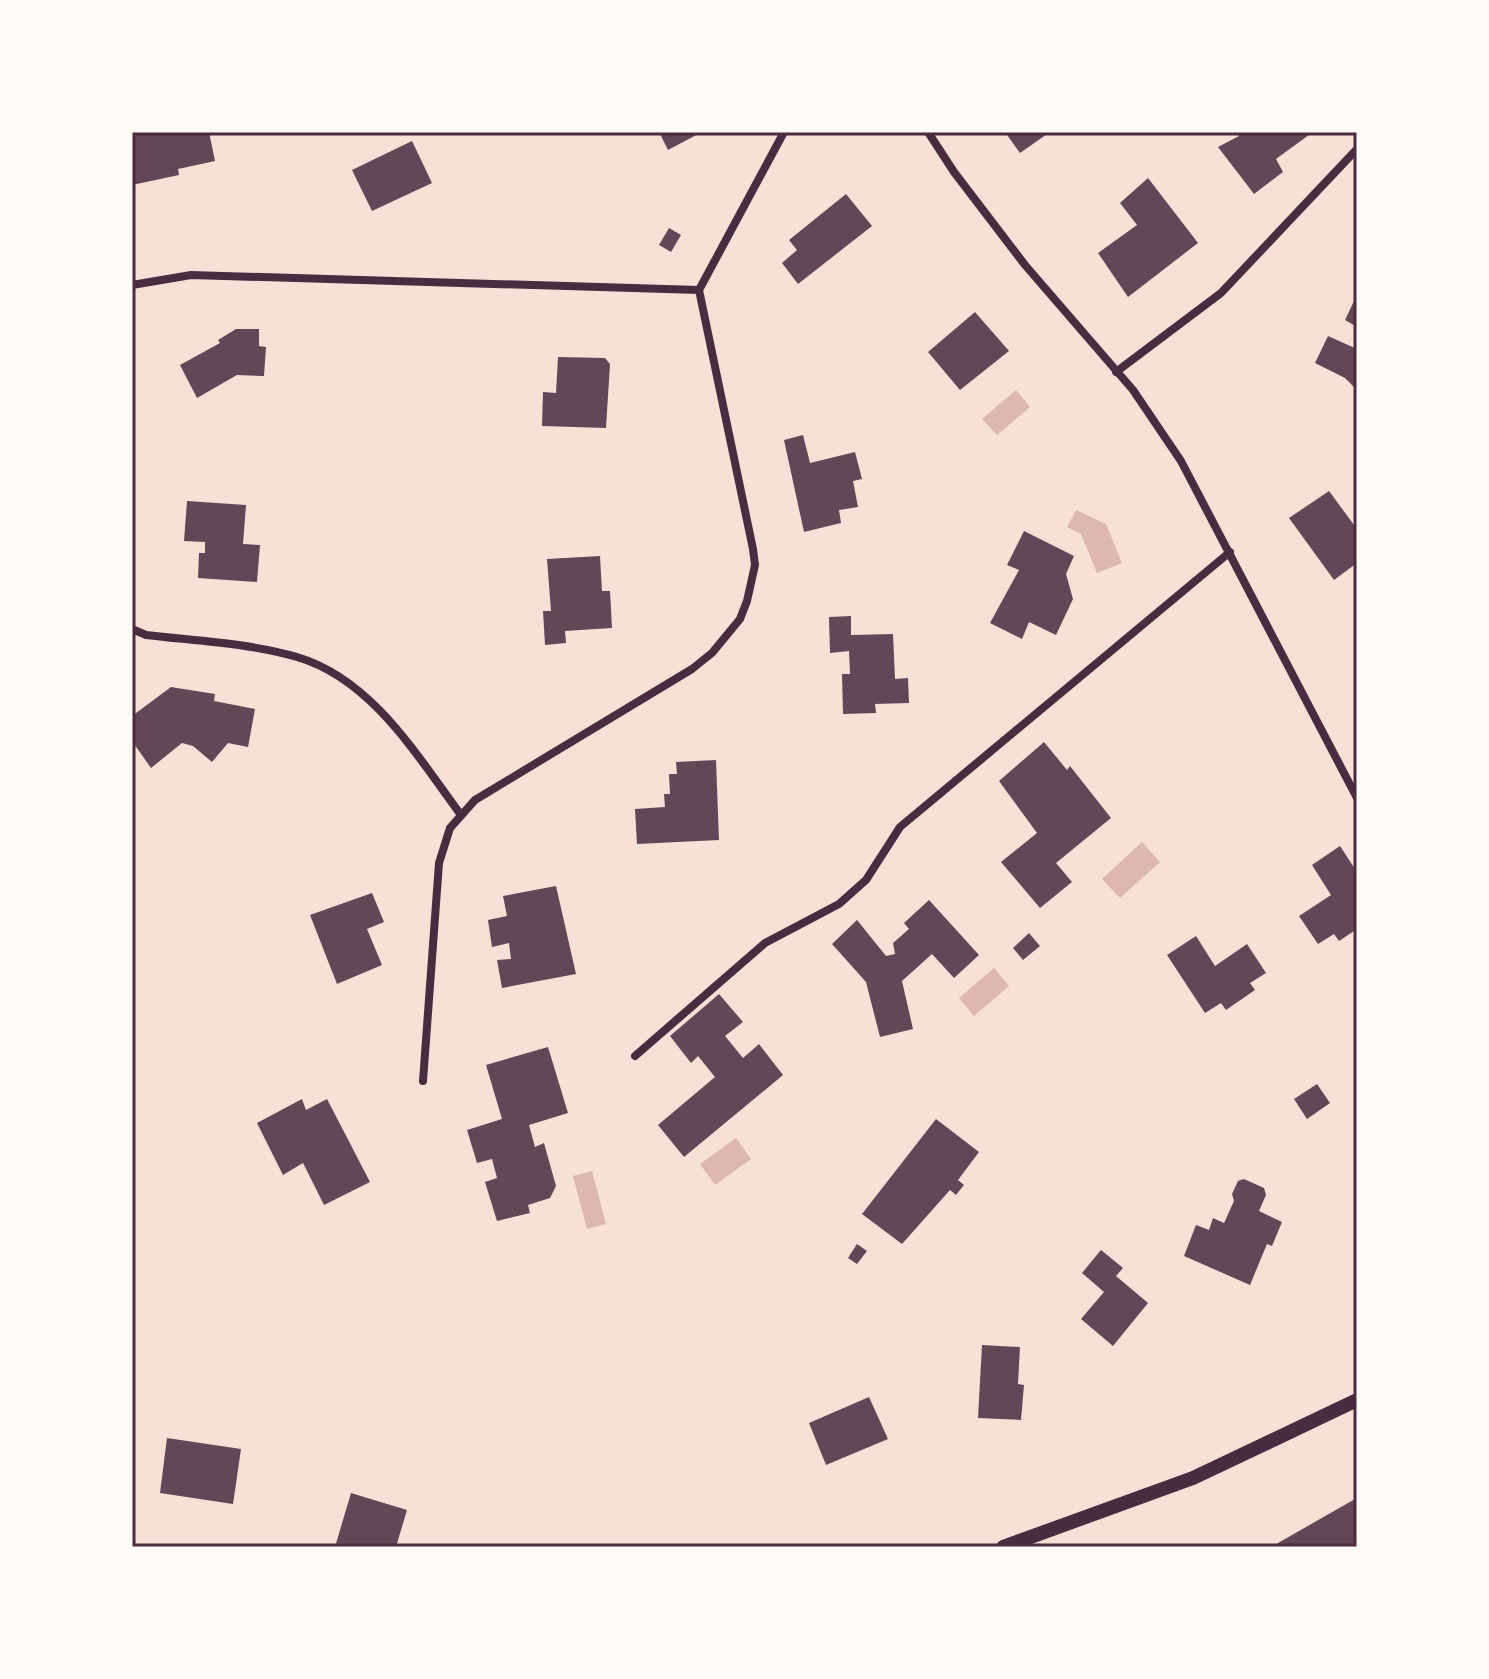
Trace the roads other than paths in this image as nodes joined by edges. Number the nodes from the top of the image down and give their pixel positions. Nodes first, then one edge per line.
1 (784, 132) edge
2 (928, 132) edge
3 (1357, 149) edge
4 (132, 285) edge
5 (699, 290) junction
6 (1116, 372) junction
7 (1230, 552) junction
8 (132, 629) edge
9 (1357, 798) edge
10 (461, 815) junction
11 (635, 1056) dead end
12 (423, 1081) dead end
13 (1357, 1400) edge
14 (1003, 1547) edge

1 - 5 street
2 - 6 street
3 - 6 street
4 - 5 street
5 - 10 street
6 - 7 street
7 - 9 street
7 - 11 street
8 - 10 street
10 - 12 street
13 - 14 street

